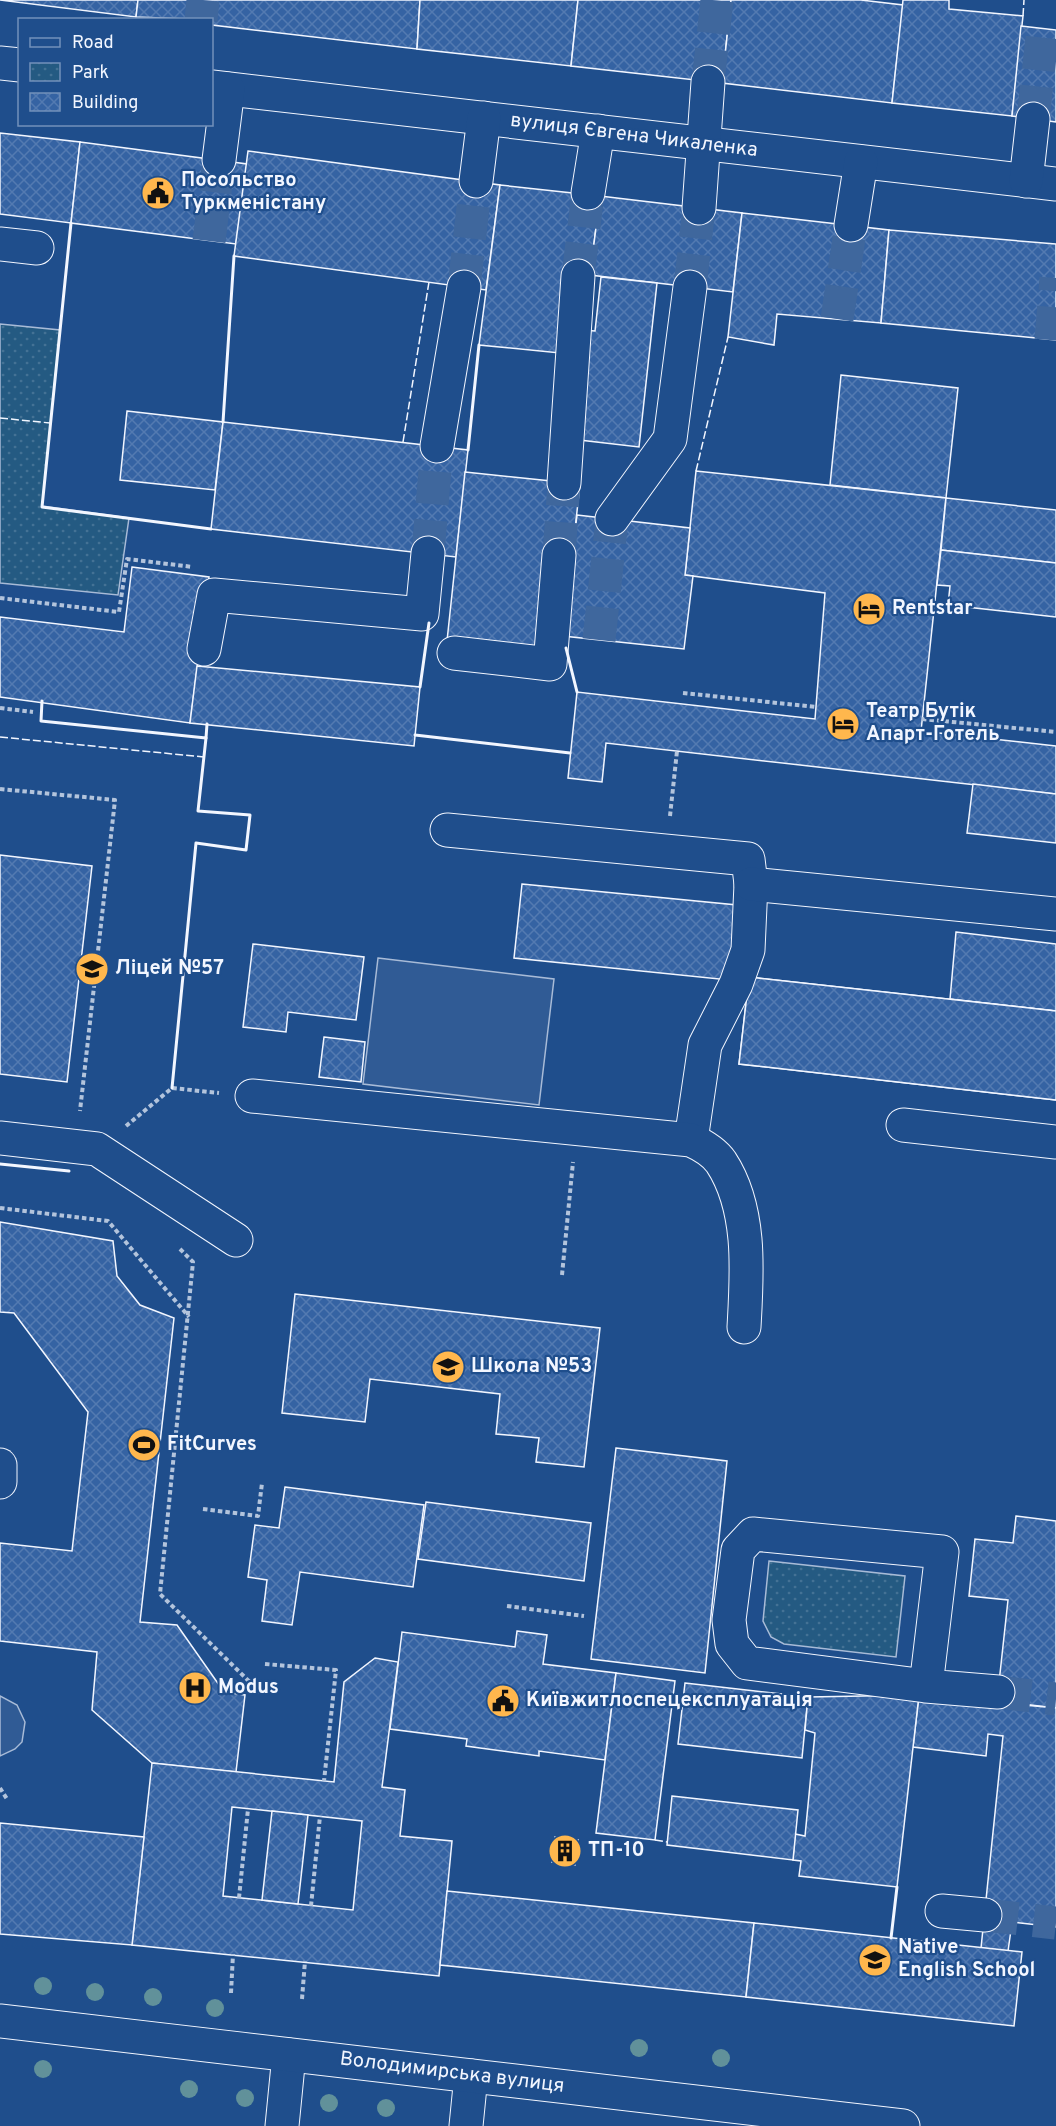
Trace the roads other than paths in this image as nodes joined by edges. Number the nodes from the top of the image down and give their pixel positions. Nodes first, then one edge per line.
1 (0, 63) edge
2 (18, 65) edge
3 (708, 82) tunnel mouth
4 (220, 88) edge
5 (484, 118) junction
6 (1033, 119) tunnel mouth
7 (598, 131) junction
8 (702, 143) junction
9 (219, 160) tunnel mouth
10 (861, 162) junction
11 (476, 181) tunnel mouth
12 (1041, 182) edge
13 (588, 193) tunnel mouth
14 (699, 208) tunnel mouth
15 (851, 225) tunnel mouth
16 (0, 244) edge
17 (37, 248) dead end
18 (578, 276) tunnel mouth
19 (464, 287) tunnel mouth
20 (690, 287) tunnel mouth
21 (437, 446) tunnel mouth
22 (564, 483) tunnel mouth
23 (612, 519) tunnel mouth
24 (428, 553) tunnel mouth
25 (559, 555) tunnel mouth
26 (204, 649) dead end
27 (454, 653) dead end
28 (447, 831) dead end
29 (751, 884) junction
30 (1056, 914) edge
31 (252, 1096) road end
32 (903, 1125) dead end
33 (0, 1138) edge
34 (691, 1140) junction
35 (1056, 1142) edge
36 (236, 1240) dead end
37 (744, 1327) dead end
38 (0, 1465) edge
39 (0, 1482) edge
40 (926, 1686) junction
41 (998, 1692) tunnel mouth
42 (942, 1911) dead end
43 (985, 1915) tunnel mouth
44 (0, 2021) edge
45 (289, 2055) junction
46 (471, 2076) junction
47 (282, 2126) edge
48 (465, 2126) edge
49 (903, 2126) edge

1 - 2 main road
3 - 8 main road
4 - 5 main road, вулиця Євгена Чикаленка
4 - 9 main road
5 - 7 main road, вулиця Євгена Чикаленка
5 - 11 main road
6 - 12 main road
7 - 8 main road, вулиця Євгена Чикаленка
7 - 13 main road
8 - 10 main road, вулиця Євгена Чикаленка
8 - 14 main road
10 - 12 main road, вулиця Євгена Чикаленка
10 - 15 main road
16 - 17 main road
18 - 22 main road
19 - 21 main road
20 - 23 main road
24 - 26 main road
25 - 27 main road
28 - 29 main road
29 - 30 main road
29 - 34 main road
31 - 34 main road
32 - 35 main road
33 - 36 main road
34 - 37 main road
38 - 39 main road
40 - 40 main road
40 - 41 main road
42 - 43 main road
44 - 45 main road, Володимирська вулиця
45 - 46 main road, Володимирська вулиця
45 - 47 main road
46 - 48 main road
46 - 49 main road, Володимирська вулиця

